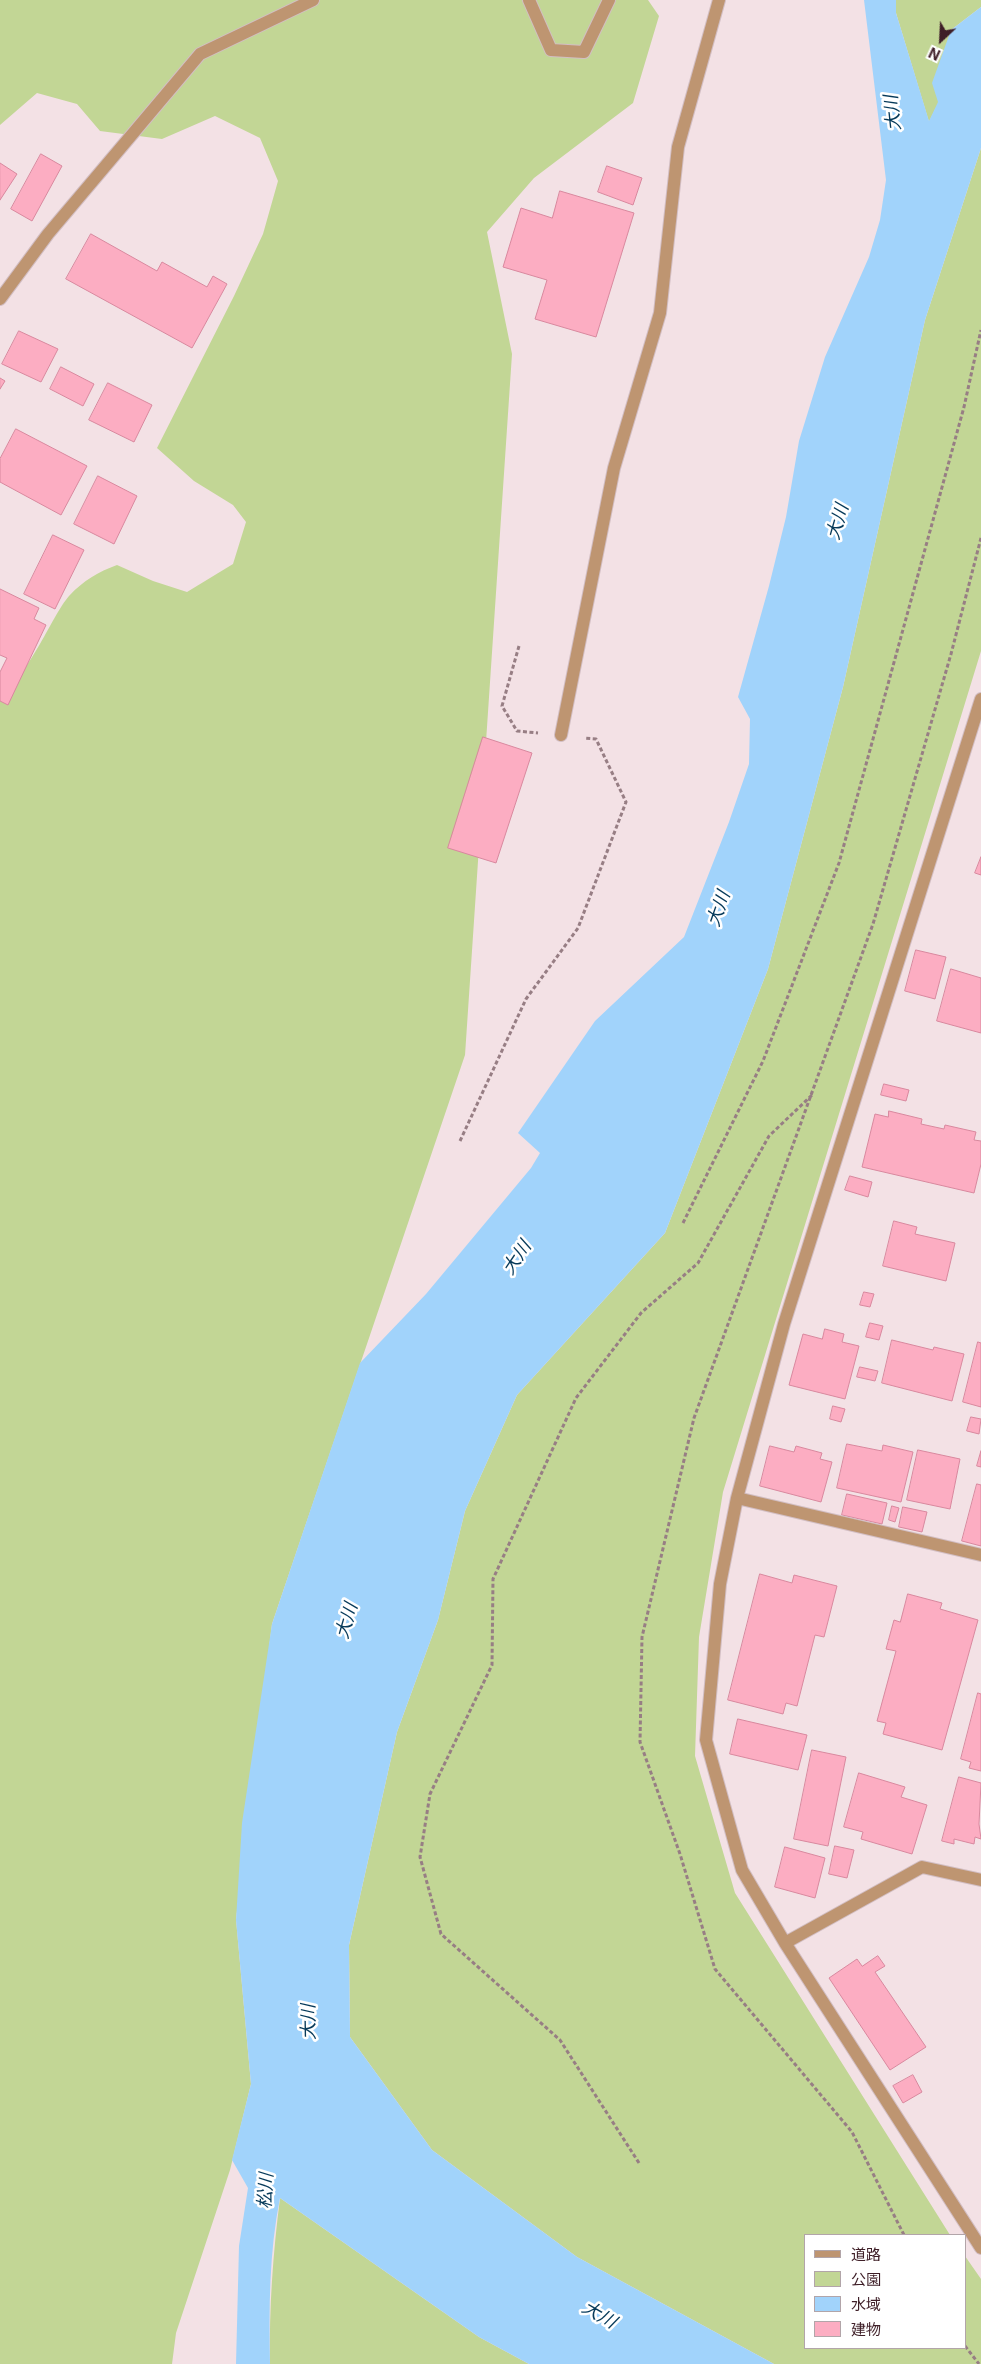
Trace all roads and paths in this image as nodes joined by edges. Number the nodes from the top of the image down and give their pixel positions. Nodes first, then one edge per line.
1 (313, 0) edge
2 (529, 0) edge
3 (609, 0) edge
4 (719, 0) edge
5 (0, 299) edge
6 (981, 330) edge
7 (519, 646) dead end
8 (981, 699) edge
9 (561, 735) junction
10 (814, 1094) dead end
11 (460, 1141) dead end
12 (683, 1223) dead end
13 (737, 1498) junction
14 (981, 1555) edge
15 (981, 1880) edge
16 (785, 1943) junction
17 (639, 2163) dead end
18 (981, 2248) edge
19 (966, 2347) edge
20 (979, 2364) edge

1 - 5 street
2 - 3 street
4 - 9 street
6 - 12 path
7 - 9 path
8 - 13 street
9 - 11 path
10 - 17 path
13 - 14 street
13 - 16 street
15 - 16 street
16 - 18 street
19 - 20 path

